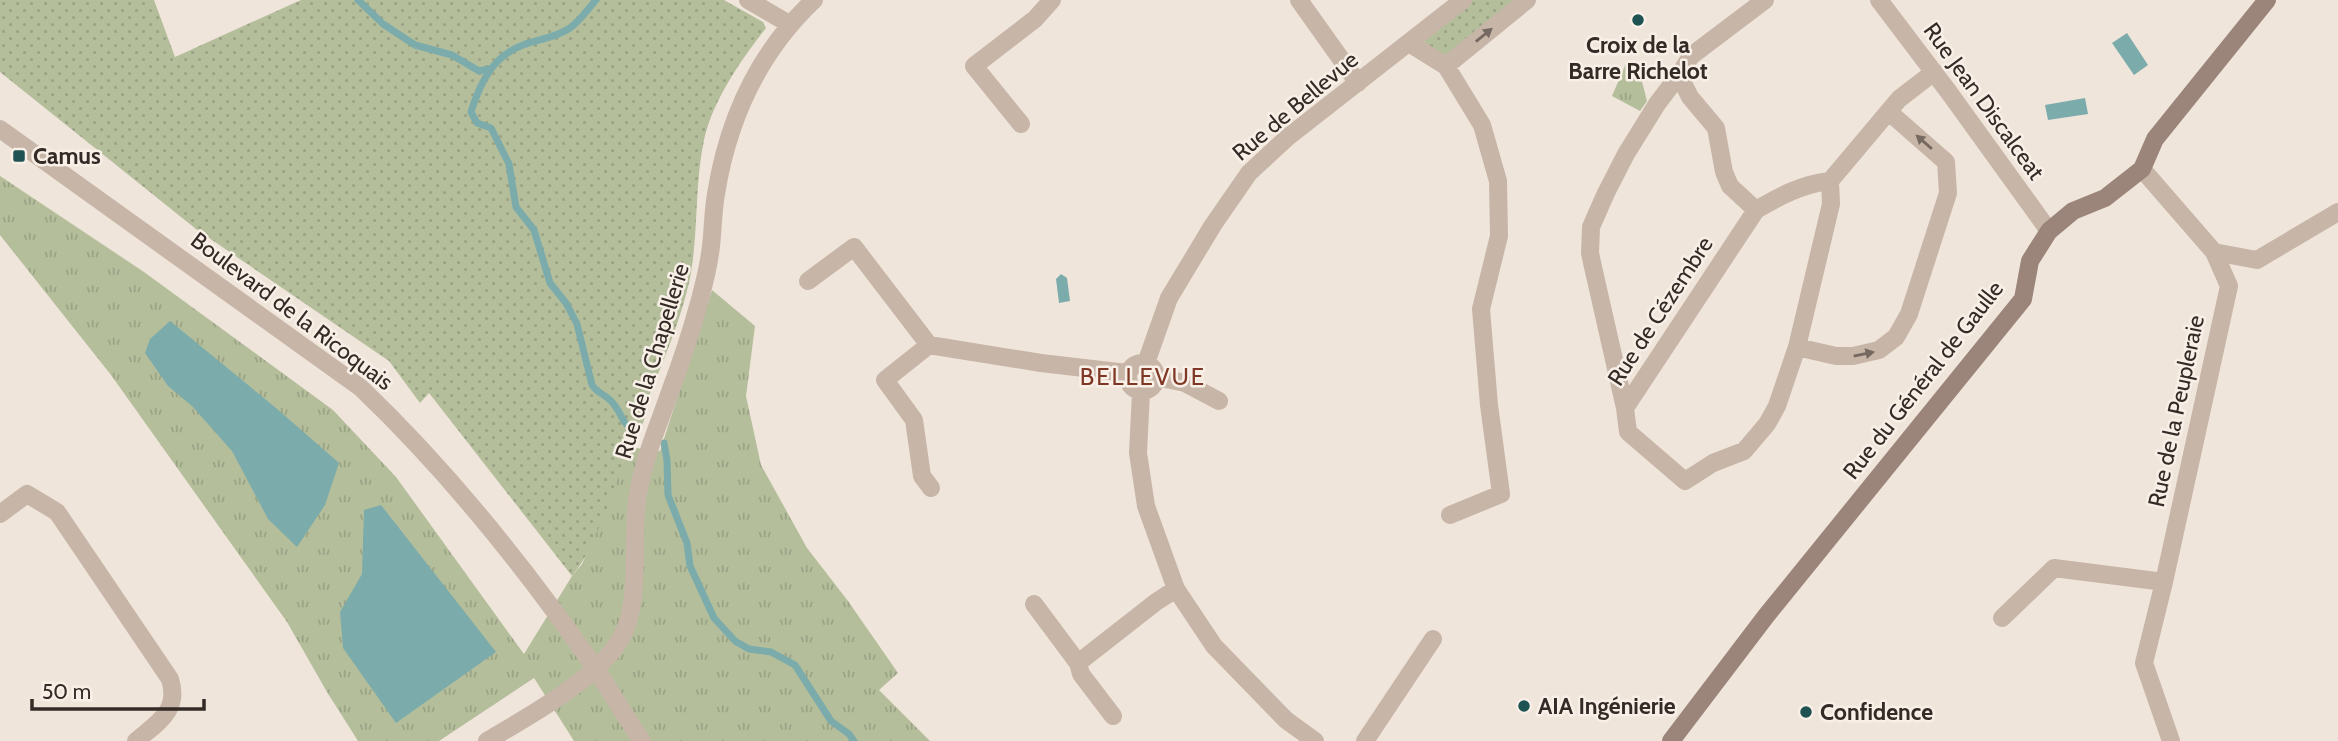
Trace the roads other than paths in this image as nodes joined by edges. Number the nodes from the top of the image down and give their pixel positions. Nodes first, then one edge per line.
1 (748, 0) edge
2 (814, 0) edge
3 (1052, 0) edge
4 (1299, 0) edge
5 (1463, 0) edge
6 (1527, 0) edge
7 (1765, 0) edge
8 (1879, 0) edge
9 (2267, 0) edge
10 (789, 24) junction
11 (1409, 43) junction
12 (1446, 66) junction
13 (1934, 72) junction
14 (1679, 75) junction
15 (1358, 83) junction
16 (1889, 112) junction
17 (1021, 124) dead end
18 (0, 129) edge
19 (2142, 169) junction
20 (1830, 181) junction
21 (1756, 210) junction
22 (2338, 212) edge
23 (2049, 231) junction
24 (2214, 252) junction
25 (808, 281) dead end
26 (929, 345) junction
27 (1797, 348) junction
28 (1152, 370) junction
29 (1127, 373) junction
30 (1141, 392) junction
31 (1219, 401) dead end
32 (1625, 408) junction
33 (931, 488) dead end
34 (0, 514) edge
35 (1450, 515) dead end
36 (2165, 582) junction
37 (1176, 589) junction
38 (1034, 604) dead end
39 (2002, 618) dead end
40 (1433, 639) dead end
41 (1078, 663) junction
42 (595, 668) junction
43 (1113, 716) dead end
44 (136, 741) edge
45 (487, 741) edge
46 (642, 741) edge
47 (1315, 741) edge
48 (1365, 741) edge
49 (1671, 741) edge
50 (2171, 741) edge

1 - 10 street
2 - 10 street, Rue de la Chapellerie
3 - 17 street
4 - 15 street
5 - 11 street, Rue de Bellevue
12 -> 6 street
7 - 14 street
8 - 13 street, Rue Jean Discalceat
9 - 19 main road, Rue du Général de Gaulle
10 - 42 street, Rue de la Chapellerie
11 - 12 street
11 - 15 street, Rue de Bellevue
12 - 35 street
13 - 16 street
13 - 23 street, Rue Jean Discalceat
14 - 21 street
14 - 32 street
15 - 28 street, Rue de Bellevue
16 - 20 street
27 -> 16 street
18 - 42 street, Boulevard de la Ricoquais
19 - 23 main road, Rue du Général de Gaulle
19 - 24 street, Rue de la Peupleraie
20 - 21 street, Rue de Cézembre
20 - 27 street, Rue de Cézembre
21 - 32 street, Rue de Cézembre
22 - 24 street
23 - 49 main road, Rue du Général de Gaulle
24 - 36 street, Rue de la Peupleraie
25 - 26 street
26 - 29 street
26 - 33 street
27 - 32 street, Rue de Cézembre
28 - 29 street
28 - 30 street
28 - 31 street
29 - 30 street
30 - 37 street
34 - 44 street
36 - 39 street
36 - 50 street, Rue de la Peupleraie
37 - 41 street
37 - 47 street
38 - 41 street
40 - 48 street
41 - 43 street
42 - 45 street, Rue de la Chapellerie
42 - 46 street, Boulevard de la Ricoquais

